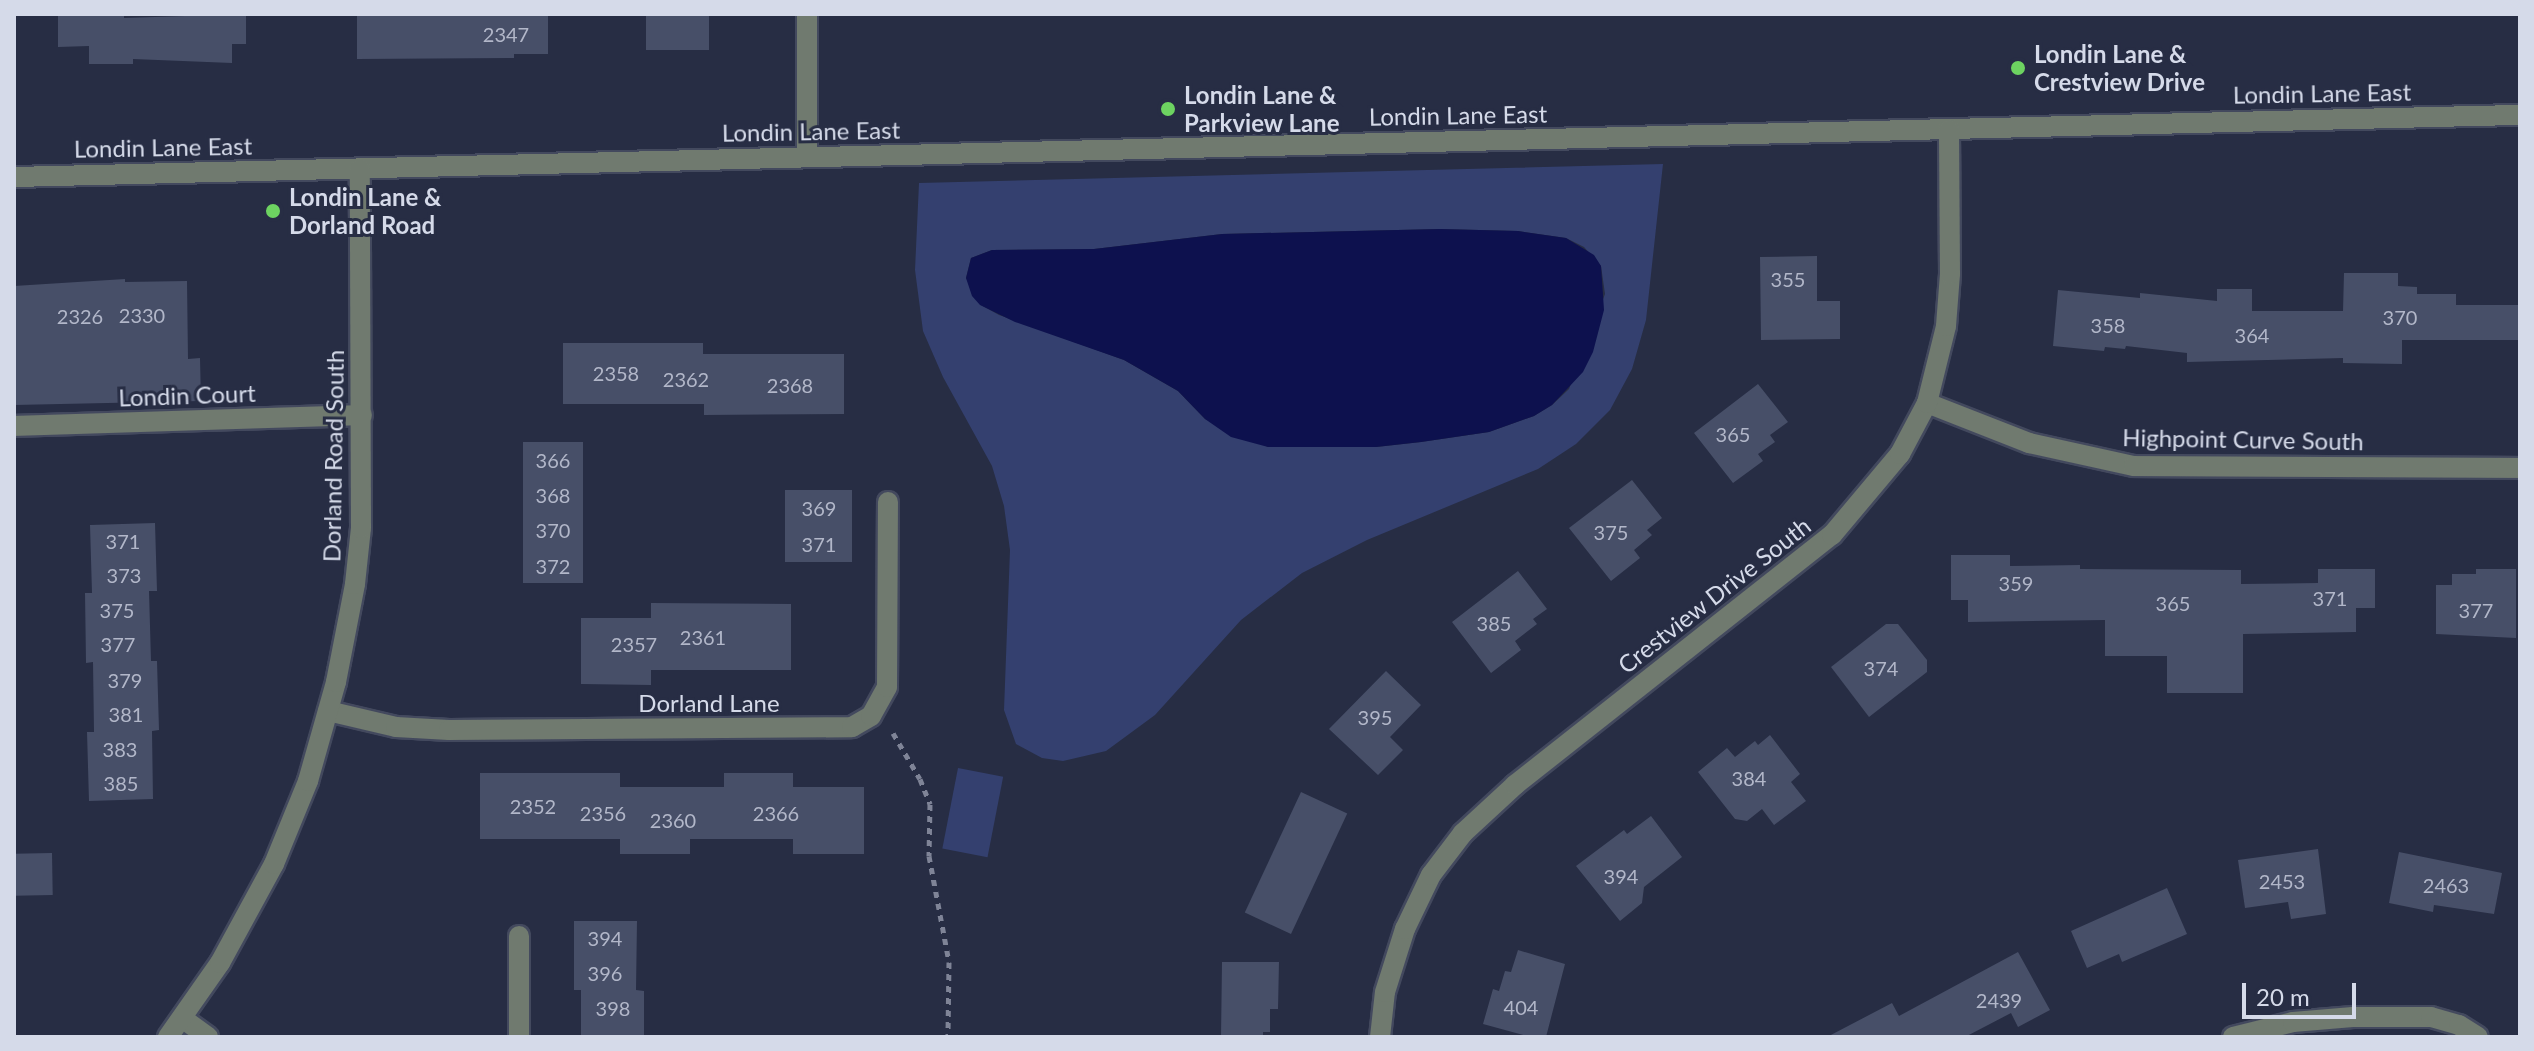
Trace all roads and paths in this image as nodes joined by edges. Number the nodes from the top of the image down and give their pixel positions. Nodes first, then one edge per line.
1 (807, 14) edge
2 (2520, 115) edge
3 (1949, 130) junction
4 (807, 157) junction
5 (360, 169) junction
6 (14, 177) edge
7 (1927, 403) junction
8 (362, 415) junction
9 (14, 426) edge
10 (2520, 468) edge
11 (888, 502) dead end
12 (876, 709) junction
13 (328, 711) junction
14 (519, 936) dead end
15 (182, 1018) junction
16 (2472, 1033) edge
17 (168, 1037) edge
18 (208, 1037) edge
19 (519, 1037) edge
20 (948, 1037) edge
21 (1380, 1037) edge
22 (2233, 1037) edge

1 - 4 street
2 - 3 street, Londin Lane East
3 - 4 street, Londin Lane East
3 - 7 street, Crestview Drive South
4 - 5 street, Londin Lane East
5 - 6 street, Londin Lane East
5 - 8 street, Dorland Road South
7 - 10 street, Highpoint Curve South
7 - 21 street, Crestview Drive South
8 - 9 street, Londin Court
8 - 13 street, Dorland Road South
11 - 12 street
12 - 13 street, Dorland Lane
12 - 20 path
13 - 15 street, Dorland Road South
14 - 19 street
15 - 17 street, Dorland Road South
15 - 18 street
16 - 22 street

